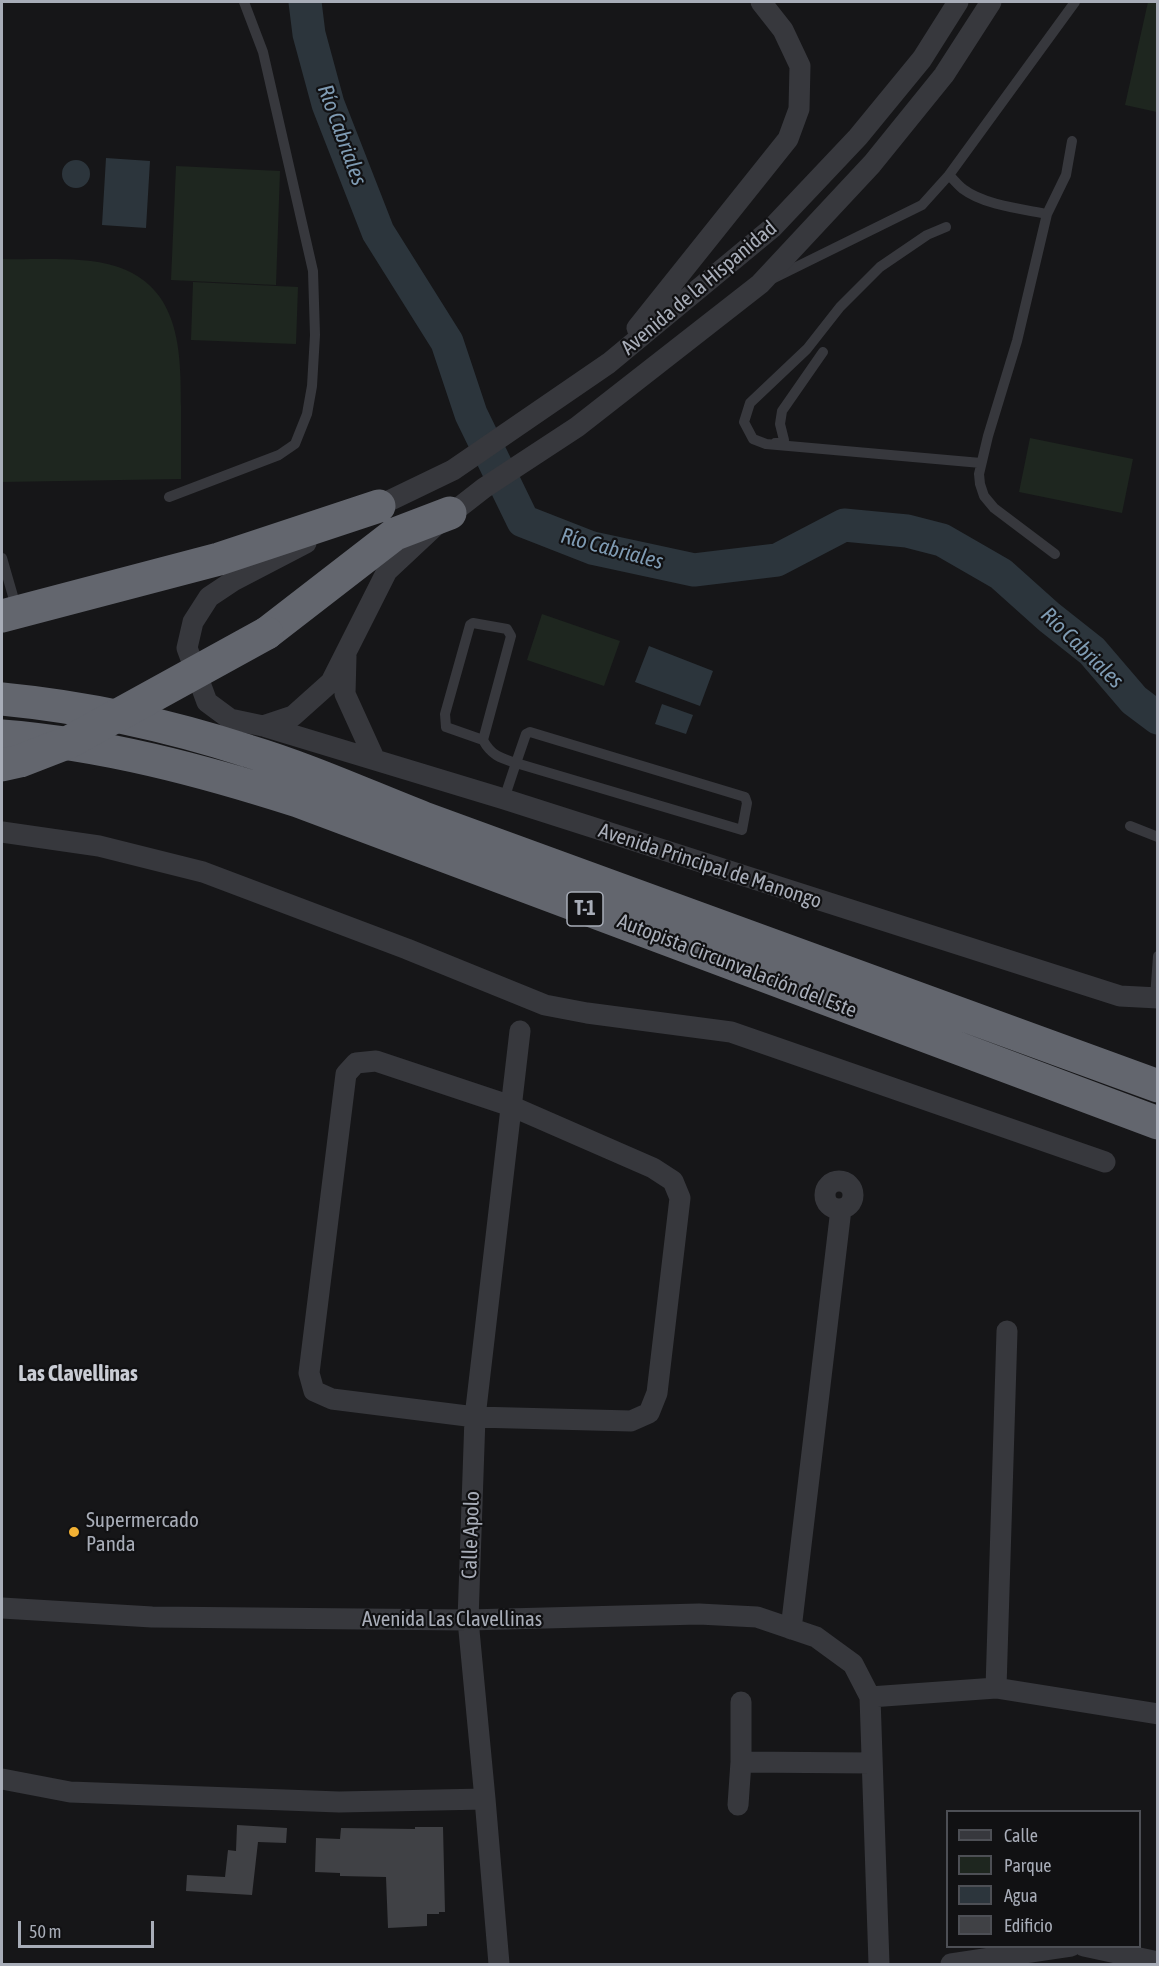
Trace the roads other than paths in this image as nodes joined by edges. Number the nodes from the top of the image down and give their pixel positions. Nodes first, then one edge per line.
1 (244, 2) edge
2 (761, 2) edge
3 (958, 2) edge
4 (991, 2) edge
5 (1075, 2) edge
6 (1072, 141) dead end
7 (950, 175) junction
8 (1047, 214) junction
9 (946, 227) dead end
10 (760, 285) junction
11 (823, 351) dead end
12 (609, 363) junction
13 (766, 444) junction
14 (981, 464) junction
15 (169, 496) dead end
16 (379, 506) junction
17 (450, 513) junction
18 (1055, 554) dead end
19 (2, 558) edge
20 (10, 614) edge
21 (346, 649) junction
22 (2, 699) edge
23 (263, 726) junction
24 (2, 736) edge
25 (483, 740) junction
26 (375, 760) junction
27 (516, 763) junction
28 (2, 765) edge
29 (504, 799) junction
30 (1130, 826) dead end
31 (2, 832) edge
32 (1158, 837) edge
33 (1158, 956) edge
34 (1156, 998) edge
35 (520, 1030) dead end
36 (1158, 1086) edge
37 (511, 1106) junction
38 (1158, 1123) edge
39 (1105, 1162) dead end
40 (841, 1209) dead end
41 (1007, 1331) dead end
42 (475, 1417) junction
43 (2, 1608) edge
44 (468, 1620) junction
45 (791, 1629) junction
46 (996, 1688) junction
47 (870, 1697) junction
48 (741, 1702) dead end
49 (1158, 1714) edge
50 (741, 1762) junction
51 (872, 1763) junction
52 (2, 1779) edge
53 (486, 1799) junction
54 (738, 1805) dead end
55 (1064, 1948) edge
56 (1079, 1948) edge
57 (1089, 1948) edge
58 (1158, 1962) edge
59 (499, 1965) edge
60 (879, 1965) edge
61 (951, 1965) edge
62 (1080, 1965) edge

1 - 15 lane
2 - 12 street
3 - 12 street, Avenida de la Hispanidad
4 - 10 street, Avenida de la Hispanidad
5 - 7 lane
6 - 8 lane
7 - 8 lane
7 - 10 lane
8 - 14 lane
9 - 13 lane
10 - 17 street, Avenida de la Hispanidad
11 - 13 lane
12 - 16 street, Avenida de la Hispanidad
13 - 14 lane
14 - 18 lane
16 - 20 highway
16 - 23 street, Avenida de la Hispanidad
17 - 21 street, Avenida de la Hispanidad
17 - 28 highway, bridge
19 - 20 lane
21 - 23 street, Avenida de la Hispanidad
21 - 26 street
22 - 36 highway, Autopista Circunvalación del Este / T-1
23 - 26 street, Avenida Principal de Manongo
24 - 38 highway, Autopista Circunvalación del Este / T-1
25 - 25 lane
25 - 27 lane
26 - 29 street, Avenida Principal de Manongo
27 - 27 lane
27 - 29 lane
29 - 34 street, Avenida Principal de Manongo
30 - 32 lane
31 - 39 street
33 - 34 lane
35 - 37 street, Calle Apolo
37 - 42 street, Calle Apolo
37 - 42 street
37 - 42 street
40 - 45 street
41 - 46 street
42 - 44 street, Calle Apolo
43 - 44 street, Avenida Las Clavellinas
44 - 45 street, Avenida Las Clavellinas
44 - 53 street, Calle Apolo
45 - 47 street, Avenida Las Clavellinas
46 - 47 street
46 - 49 street
47 - 51 street
48 - 50 street
50 - 51 street
50 - 54 street
51 - 60 street
52 - 53 street
53 - 59 street, Calle Apolo
55 - 61 street
56 - 62 street
57 - 58 street

